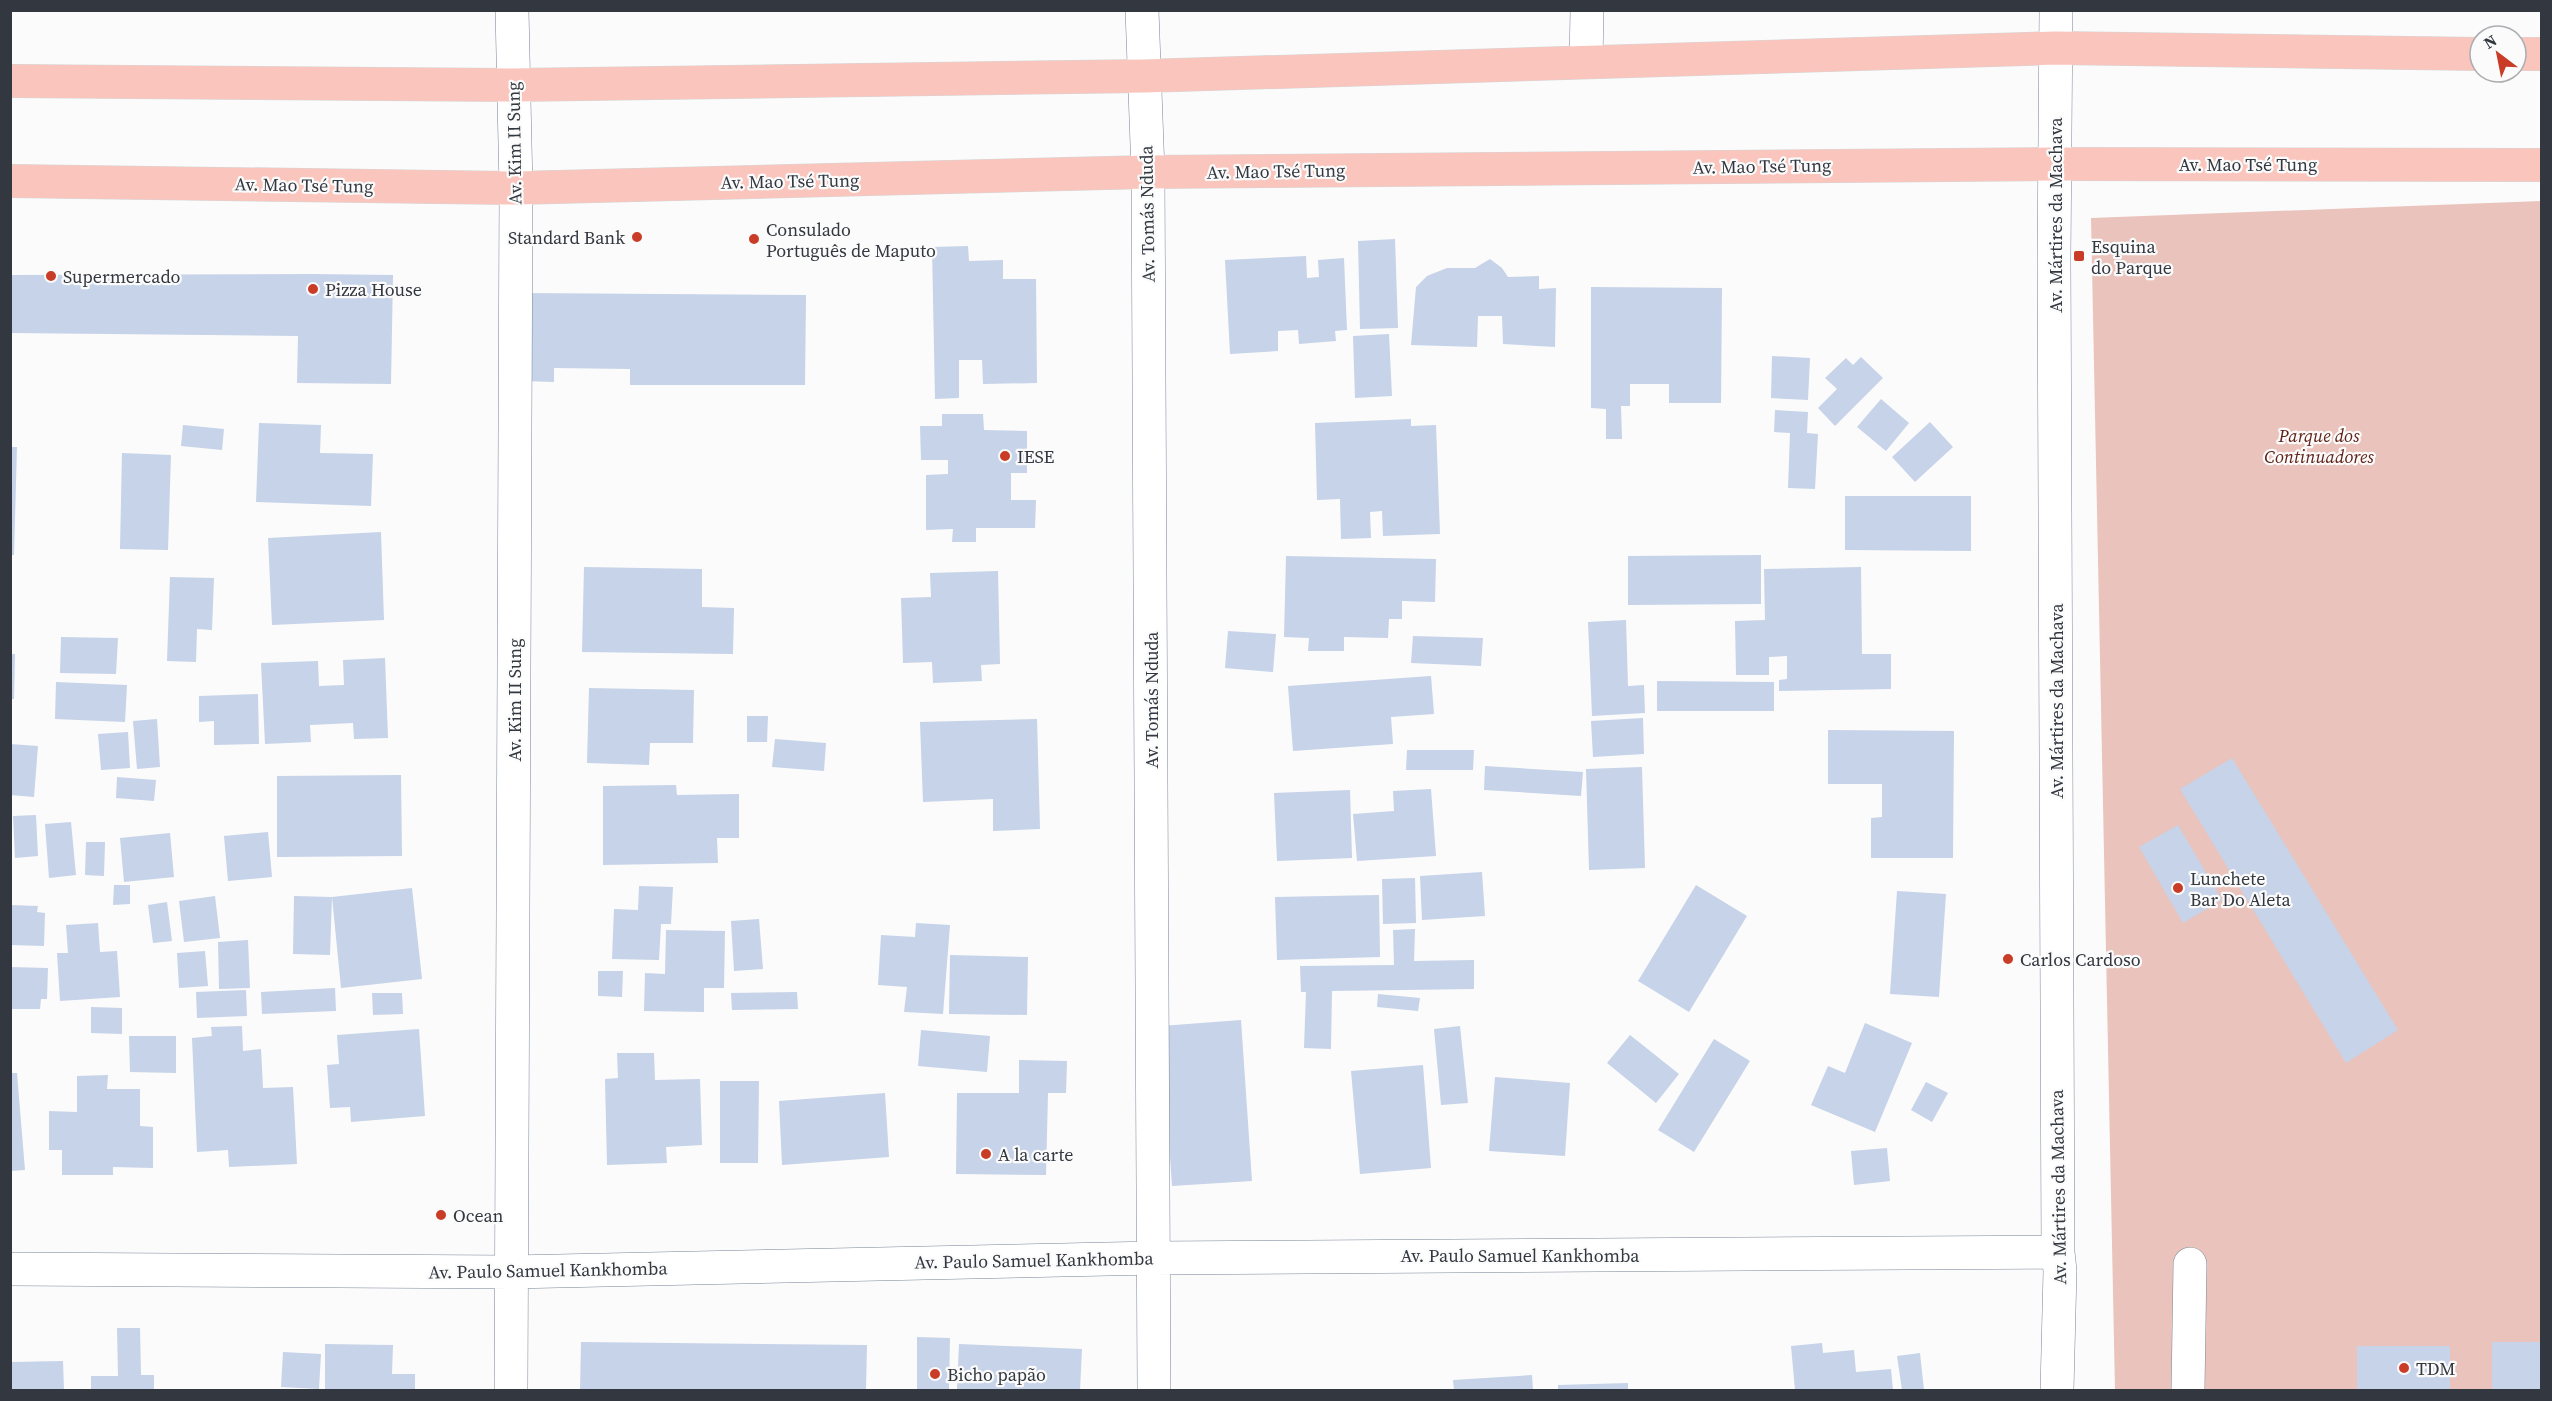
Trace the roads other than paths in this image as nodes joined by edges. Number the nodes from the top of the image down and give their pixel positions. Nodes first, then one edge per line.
1 (512, 10) edge
2 (1142, 10) edge
3 (1587, 10) edge
4 (2055, 10) edge
5 (2056, 48) junction
6 (2468, 54) edge
7 (1586, 62) junction
8 (1144, 76) junction
9 (10, 81) edge
10 (513, 85) junction
11 (2054, 164) junction
12 (2541, 165) edge
13 (1148, 172) junction
14 (10, 181) edge
15 (516, 188) junction
16 (2058, 1252) junction
17 (1154, 1257) junction
18 (2190, 1264) dead end
19 (10, 1269) edge
20 (512, 1272) junction
21 (511, 1390) edge
22 (1154, 1390) edge
23 (2057, 1390) edge
24 (2188, 1390) edge

1 - 10 street, Av. Kim II Sung
2 - 8 street, Av. Tomás Nduda
3 - 7 street
4 - 5 street, Av. Mártires da Machava
5 - 6 main road
5 - 7 main road
5 - 11 street, Av. Mártires da Machava
7 - 8 main road
8 - 10 main road
8 - 13 street, Av. Tomás Nduda
9 - 10 main road
10 - 15 street, Av. Kim II Sung
11 - 12 main road, Av. Mao Tsé Tung
11 - 13 main road, Av. Mao Tsé Tung
11 - 16 street, Av. Mártires da Machava
13 - 15 main road, Av. Mao Tsé Tung
13 - 17 street, Av. Tomás Nduda
14 - 15 main road, Av. Mao Tsé Tung
15 - 20 street, Av. Kim II Sung
16 - 17 street, Av. Paulo Samuel Kankhomba
16 - 23 street, Av. Mártires da Machava
17 - 20 street, Av. Paulo Samuel Kankhomba
17 - 22 street, Av. Tomás Nduda
18 - 24 street
19 - 20 street, Av. Paulo Samuel Kankhomba
20 - 21 street, Av. Kim II Sung

